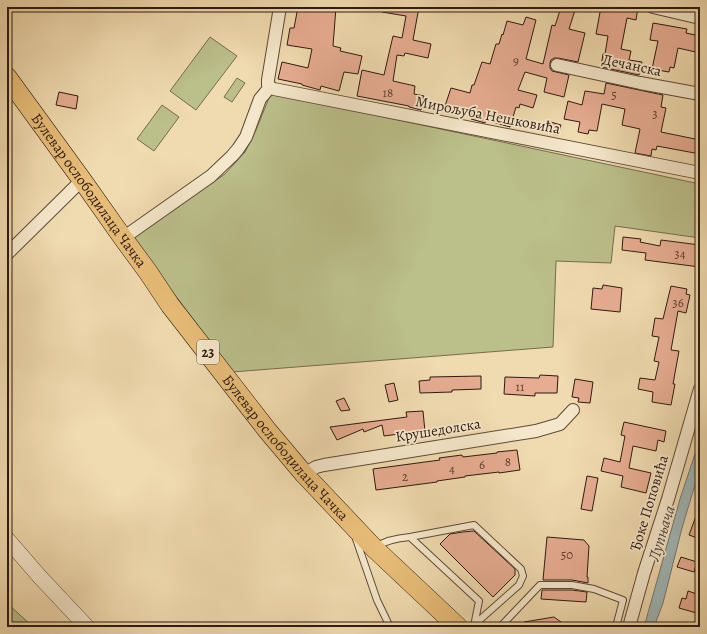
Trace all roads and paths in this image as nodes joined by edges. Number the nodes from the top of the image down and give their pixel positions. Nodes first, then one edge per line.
1 (280, 7) edge
2 (653, 7) edge
3 (700, 18) edge
4 (557, 65) dead end
5 (7, 77) edge
6 (270, 87) junction
7 (700, 94) edge
8 (700, 172) edge
9 (82, 180) junction
10 (123, 238) junction
11 (7, 254) edge
12 (700, 389) edge
13 (573, 410) dead end
14 (304, 474) junction
15 (350, 522) junction
16 (410, 537) junction
17 (7, 539) edge
18 (374, 548) junction
19 (469, 626) edge
20 (87, 627) edge
21 (390, 627) edge
22 (500, 627) edge
23 (616, 627) edge
24 (629, 627) edge

1 - 6 street
2 - 3 street
4 - 7 street, Дечанска
5 - 9 main road, Булевар ослободилаца Чачка / 23
6 - 8 street, Мирољуба Нешковића
6 - 10 street
9 - 10 main road, Булевар ослободилаца Чачка / 23
9 - 11 street
10 - 14 main road, Булевар ослободилаца Чачка / 23
12 - 24 street, Ђоке Поповића
13 - 14 street, Крушедолска
14 - 15 main road, Булевар ослободилаца Чачка / 23
15 - 18 main road, Булевар ослободилаца Чачка / 23
15 - 21 lane
16 - 18 lane
16 - 19 lane
16 - 19 lane
17 - 20 street
18 - 19 main road, Булевар ослободилаца Чачка / 23
22 - 23 lane

